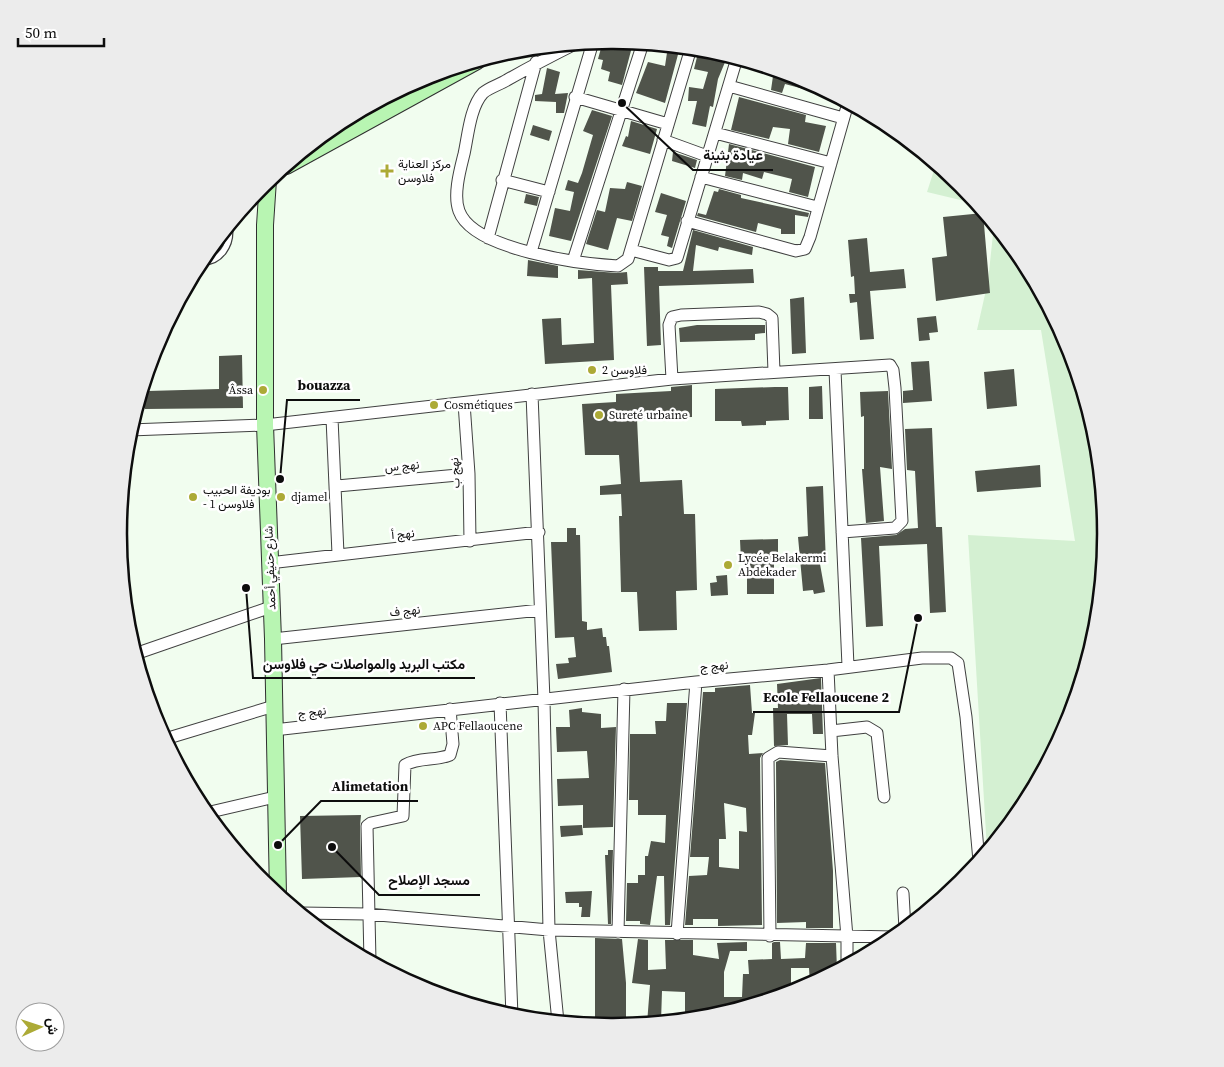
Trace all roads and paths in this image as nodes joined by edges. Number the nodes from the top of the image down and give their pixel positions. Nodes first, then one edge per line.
1 (590, 50) edge
2 (641, 50) edge
3 (557, 52) edge
4 (690, 55) edge
5 (536, 62) junction
6 (735, 65) edge
7 (446, 78) edge
8 (729, 86) junction
9 (575, 96) junction
10 (846, 110) edge
11 (621, 111) junction
12 (843, 118) junction
13 (668, 124) junction
14 (715, 133) junction
15 (663, 140) junction
16 (317, 149) edge
17 (706, 156) junction
18 (831, 163) junction
19 (701, 177) junction
20 (502, 180) junction
21 (549, 192) junction
22 (267, 193) edge
23 (818, 207) junction
24 (687, 220) junction
25 (228, 236) edge
26 (488, 238) junction
27 (631, 250) junction
28 (531, 252) junction
29 (211, 261) edge
30 (573, 261) junction
31 (835, 370) junction
32 (774, 372) junction
33 (672, 379) junction
34 (532, 394) junction
35 (464, 403) junction
36 (332, 418) junction
37 (265, 425) junction
38 (139, 430) edge
39 (469, 474) junction
40 (337, 486) junction
41 (539, 532) junction
42 (842, 532) junction
43 (470, 541) junction
44 (338, 554) junction
45 (269, 563) junction
46 (271, 608) junction
47 (540, 610) junction
48 (273, 639) junction
49 (143, 653) edge
50 (848, 666) junction
51 (828, 670) junction
52 (696, 682) junction
53 (624, 689) junction
54 (544, 700) junction
55 (500, 703) junction
56 (274, 706) junction
57 (450, 709) junction
58 (274, 730) junction
59 (831, 732) junction
60 (172, 737) edge
61 (832, 756) junction
62 (275, 796) junction
63 (884, 797) dead end
64 (214, 811) edge
65 (978, 851) edge
66 (274, 881) edge
67 (903, 893) dead end
68 (311, 913) edge
69 (367, 914) junction
70 (904, 920) edge
71 (509, 928) junction
72 (549, 930) junction
73 (618, 932) junction
74 (677, 934) junction
75 (770, 936) junction
76 (847, 937) junction
77 (881, 937) edge
78 (369, 953) edge
79 (847, 957) edge
80 (512, 1008) edge
81 (557, 1015) edge

1 - 9 street
2 - 11 street
3 - 5 street
4 - 13 street
5 - 20 street
5 - 26 street
6 - 8 street
7 - 16 street
8 - 12 street
8 - 14 street
9 - 11 street
9 - 21 street
10 - 12 street
11 - 13 street
11 - 30 street
12 - 18 street
13 - 15 street
14 - 17 street
14 - 18 street
15 - 17 street
15 - 27 street
17 - 19 street
18 - 23 street
19 - 23 street
19 - 24 street
20 - 21 street
20 - 26 street
21 - 28 street
22 - 37 street, شارع حنيفي أحمد
23 - 24 street
24 - 27 street
25 - 29 lane
26 - 28 street
27 - 30 street
28 - 30 street
31 - 32 street
31 - 42 street
31 - 42 street
32 - 33 street
32 - 33 street
33 - 34 street
34 - 35 street
34 - 41 street
35 - 36 street
35 - 39 street, نهج ب
36 - 37 street
36 - 40 street
37 - 38 street
37 - 45 street, شارع حنيفي أحمد
39 - 40 street, نهج س
39 - 43 street, نهج ب
40 - 44 street
41 - 43 street, نهج أ
41 - 47 street
42 - 50 street
43 - 44 street, نهج أ
44 - 45 street, نهج أ
45 - 46 street, شارع حنيفي أحمد
46 - 48 street, شارع حنيفي أحمد
46 - 49 street
47 - 48 street, نهج ف
47 - 54 street
48 - 56 street, شارع حنيفي أحمد
50 - 51 street, نهج ج
50 - 65 street, نهج ج
51 - 52 street, نهج ج
51 - 59 street
52 - 53 street, نهج ج
52 - 74 street
53 - 54 street, نهج ج
53 - 73 street
54 - 55 street, نهج ج
54 - 72 street
55 - 57 street, نهج ج
55 - 71 street
56 - 58 street, شارع حنيفي أحمد
56 - 60 street
57 - 58 street, نهج ج
57 - 69 street
58 - 62 street, شارع حنيفي أحمد
59 - 61 street
59 - 63 street
61 - 75 street
61 - 76 street
62 - 64 street
62 - 66 street, شارع حنيفي أحمد
67 - 70 street
68 - 69 street
69 - 71 street
69 - 78 street
71 - 72 street
71 - 80 street
72 - 73 street
72 - 81 street
73 - 74 street
74 - 75 street
75 - 76 street
76 - 77 street
76 - 79 street

